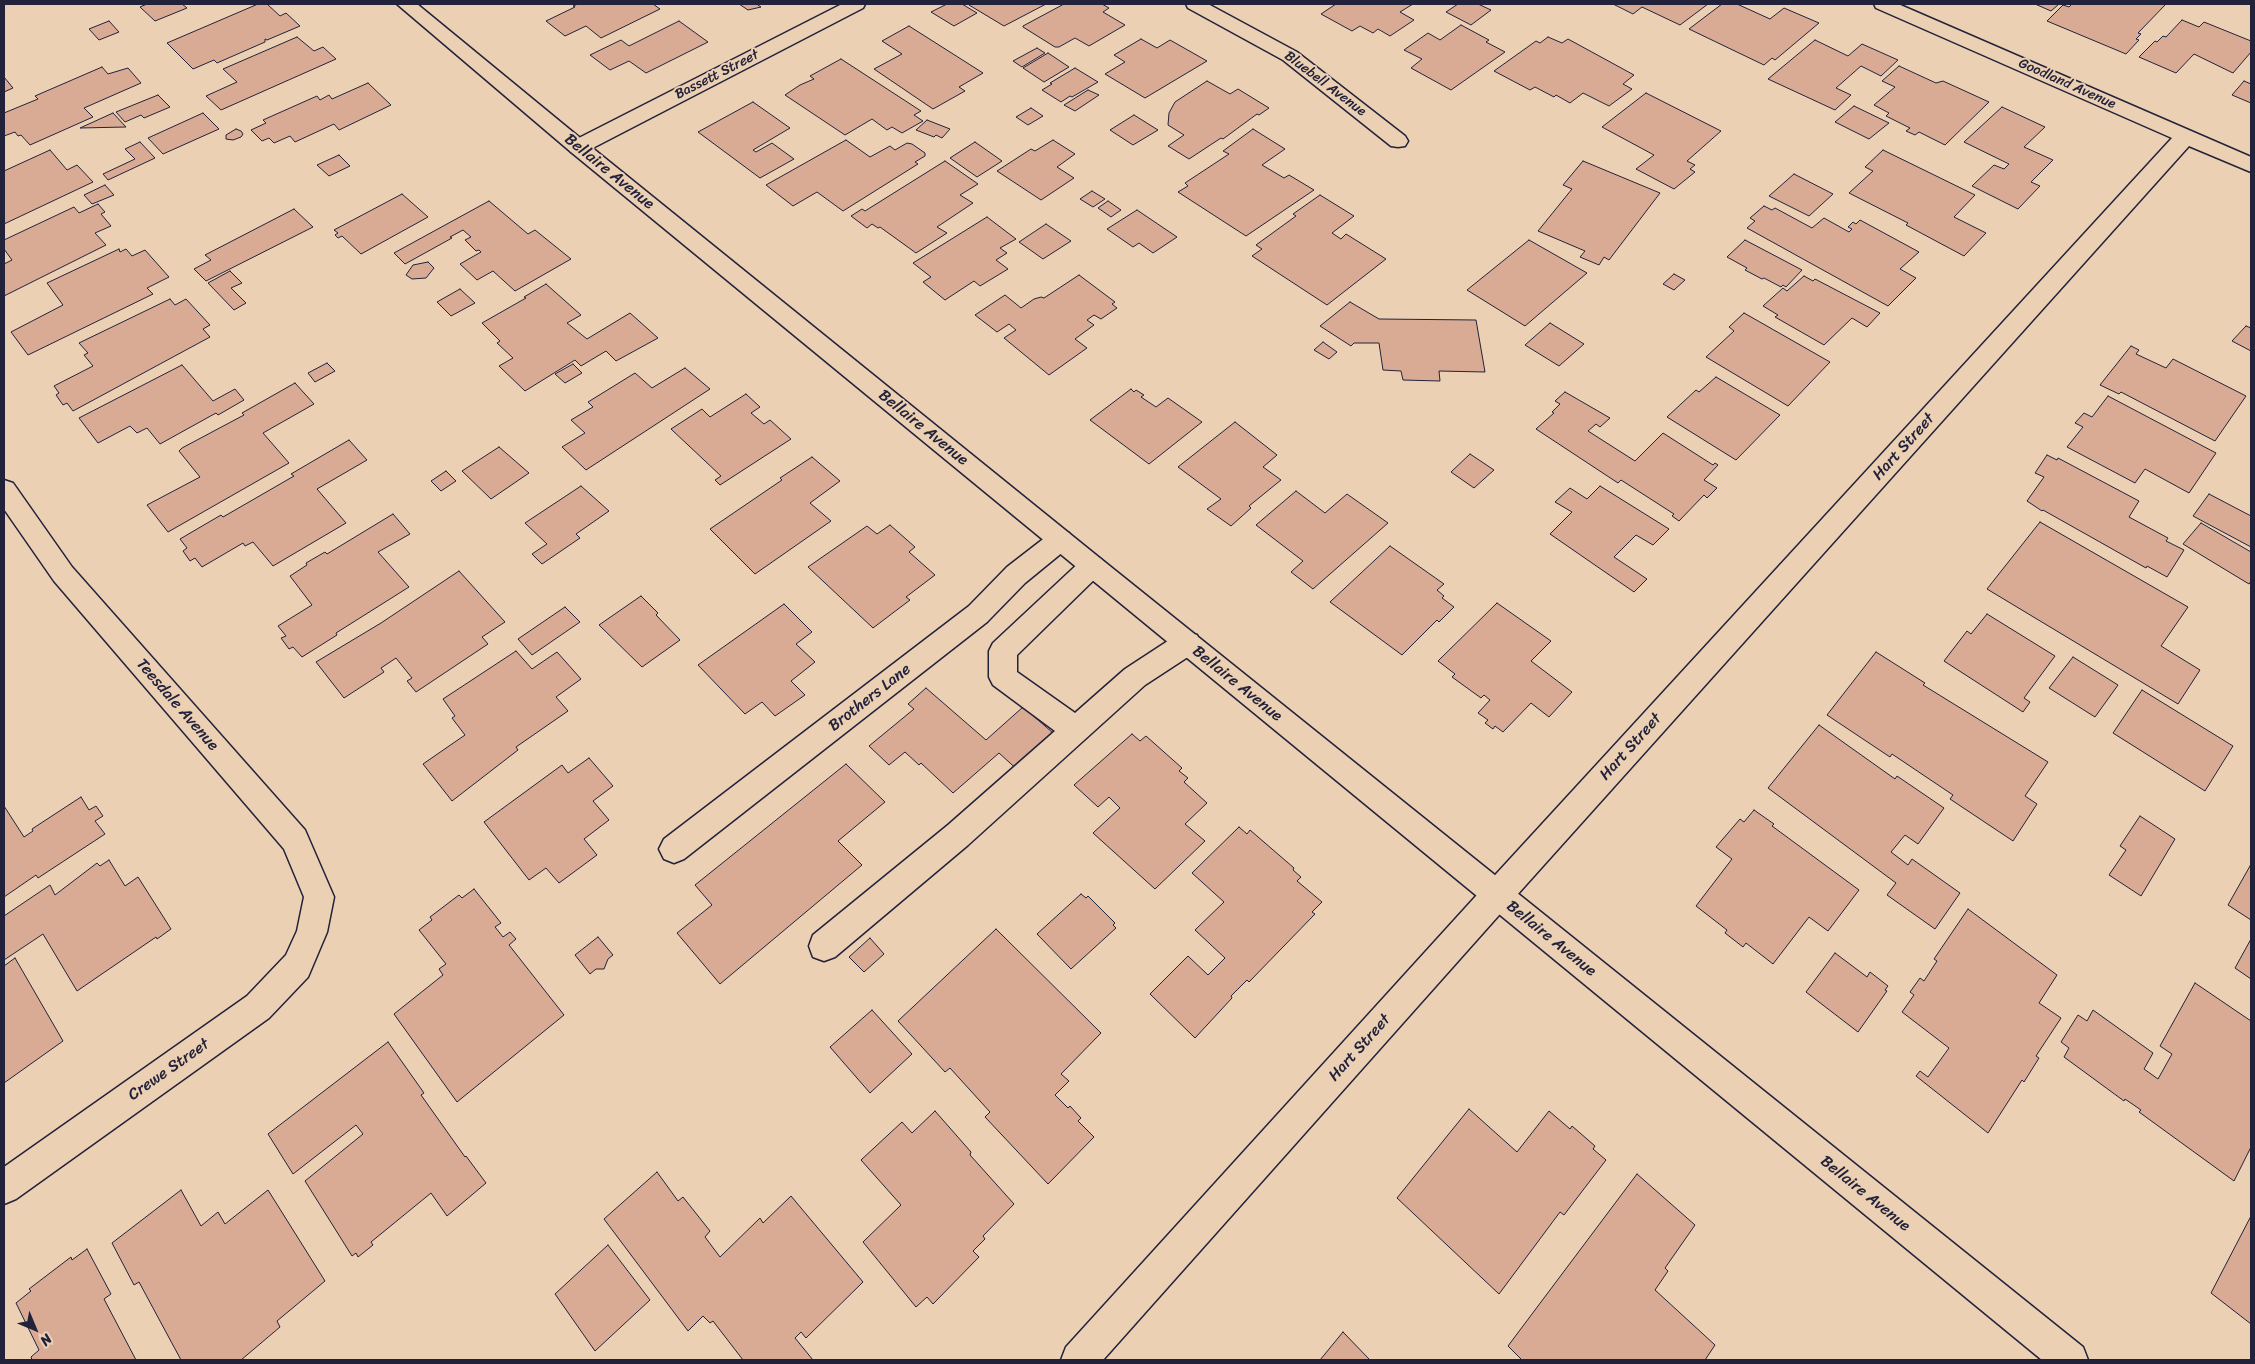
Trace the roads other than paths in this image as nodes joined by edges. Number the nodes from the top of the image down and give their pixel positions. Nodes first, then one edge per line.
1 (406, 4) edge
2 (856, 4) edge
3 (1195, 4) edge
4 (1883, 4) edge
5 (2186, 136) junction
6 (1398, 141) dead end
7 (578, 147) junction
8 (2251, 165) edge
9 (4, 490) edge
10 (1060, 540) junction
11 (1092, 566) junction
12 (1186, 643) junction
13 (1076, 730) junction
14 (674, 849) dead end
15 (1497, 895) junction
16 (312, 932) joint
17 (824, 946) dead end
18 (4, 1187) edge
19 (1079, 1360) edge
20 (2070, 1360) edge

1 - 7 street, Bellaire Avenue
2 - 7 street, Bassett Street
3 - 6 street, Bluebell Avenue
4 - 5 street, Goodland Avenue
5 - 8 street, Goodland Avenue
5 - 15 street, Hart Street
7 - 10 street, Bellaire Avenue
9 - 16 street, Teesdale Avenue
10 - 11 street, Bellaire Avenue
10 - 14 street, Brothers Lane
11 - 12 street, Bellaire Avenue
11 - 13 street
12 - 13 street
12 - 15 street, Bellaire Avenue
13 - 17 street
15 - 19 street, Hart Street
15 - 20 street, Bellaire Avenue
16 - 18 street, Crewe Street

